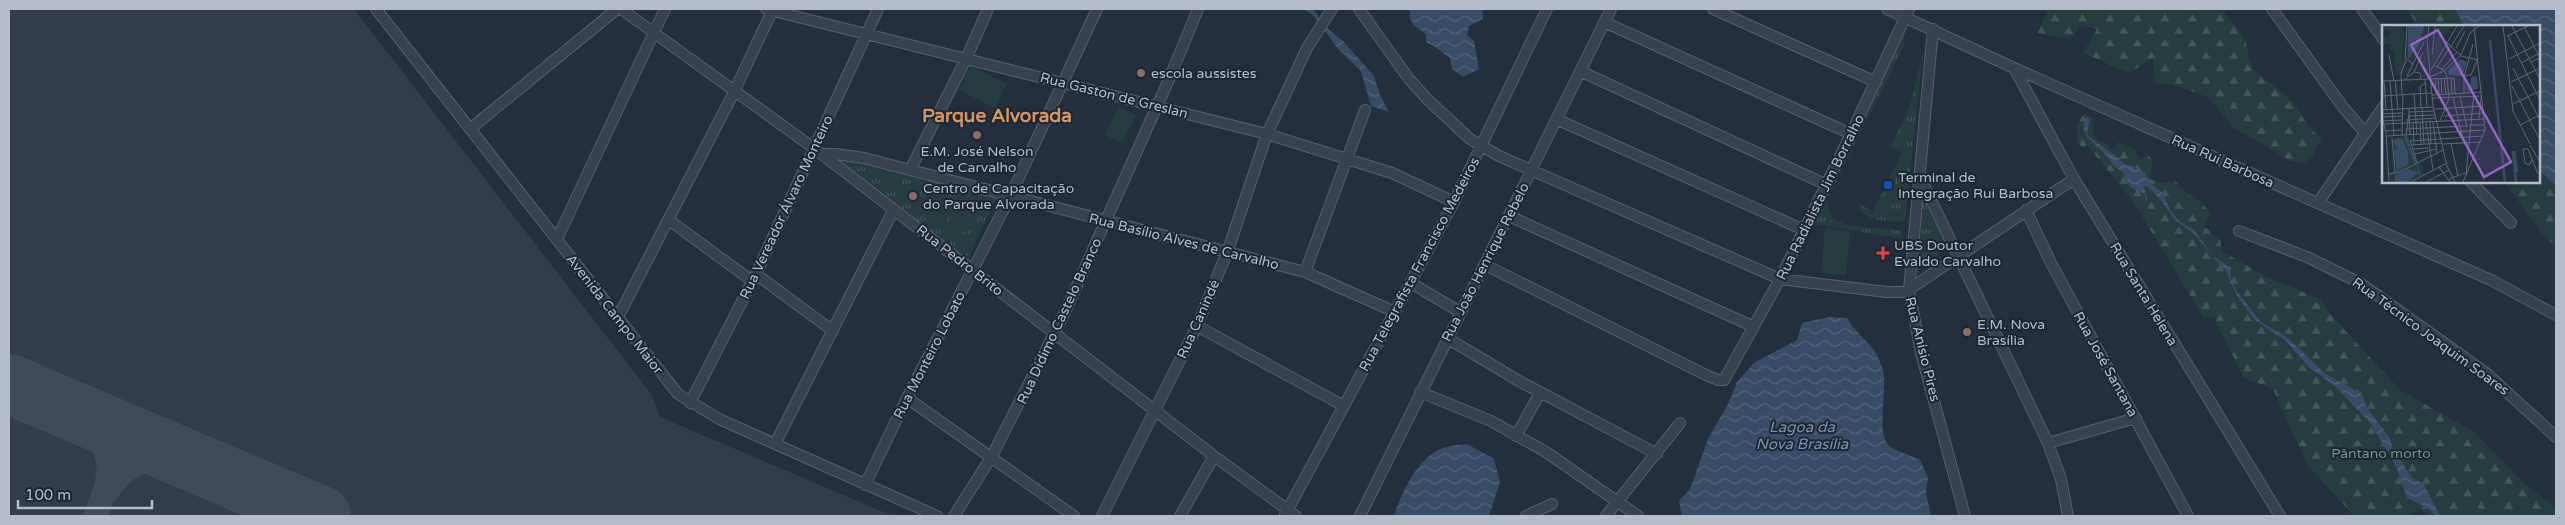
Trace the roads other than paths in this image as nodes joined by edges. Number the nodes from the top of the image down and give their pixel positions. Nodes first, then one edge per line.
1 (376, 9) edge
2 (617, 9) edge
3 (621, 9) edge
4 (665, 9) edge
5 (771, 9) edge
6 (878, 9) edge
7 (988, 9) edge
8 (1097, 9) edge
9 (1198, 9) edge
10 (1332, 9) edge
11 (1359, 9) edge
12 (1547, 9) edge
13 (1610, 9) edge
14 (1713, 9) edge
15 (1888, 9) edge
16 (2272, 9) edge
17 (2362, 9) edge
18 (1907, 13) edge
19 (1604, 22) junction
20 (1934, 30) junction
21 (654, 33) junction
22 (866, 34) junction
23 (2382, 37) edge
24 (967, 57) junction
25 (2014, 68) junction
26 (1580, 71) junction
27 (1062, 82) junction
28 (1876, 82) junction
29 (734, 92) junction
30 (1158, 105) junction
31 (2382, 109) edge
32 (1366, 110) dead end
33 (1556, 119) junction
34 (470, 130) junction
35 (2365, 133) junction
36 (1267, 134) junction
37 (1851, 134) junction
38 (1481, 147) junction
39 (818, 152) junction
40 (1348, 158) junction
41 (910, 170) junction
42 (1531, 172) junction
43 (1920, 178) junction
44 (2074, 179) junction
45 (2471, 182) edge
46 (1827, 184) junction
47 (1010, 197) junction
48 (1454, 202) junction
49 (2318, 203) junction
50 (894, 209) junction
51 (2026, 210) junction
52 (1509, 216) junction
53 (669, 220) junction
54 (1106, 221) junction
55 (2511, 223) dead end
56 (1804, 230) junction
57 (2239, 231) dead end
58 (557, 238) junction
59 (1228, 250) junction
60 (1958, 256) junction
61 (1485, 265) junction
62 (972, 271) junction
63 (1305, 272) junction
64 (754, 278) junction
65 (1780, 279) junction
66 (1411, 282) junction
67 (1909, 290) junction
68 (1394, 312) junction
69 (1460, 312) junction
70 (2556, 315) edge
71 (618, 317) junction
72 (1196, 326) junction
73 (1752, 326) junction
74 (833, 331) junction
75 (1055, 332) junction
76 (1447, 338) junction
77 (1420, 392) junction
78 (1540, 392) junction
79 (906, 398) junction
80 (690, 403) junction
81 (1344, 406) junction
82 (1155, 409) junction
83 (2136, 418) junction
84 (1680, 423) dead end
85 (1516, 436) junction
86 (2556, 437) edge
87 (2048, 443) junction
88 (775, 444) junction
89 (1656, 454) junction
90 (992, 456) junction
91 (1214, 456) junction
92 (865, 485) junction
93 (1616, 502) junction
94 (1552, 504) dead end
95 (1289, 514) edge
96 (937, 516) edge
97 (954, 516) edge
98 (1074, 516) edge
99 (1102, 516) edge
100 (1180, 516) edge
101 (1360, 516) edge
102 (1526, 516) edge
103 (1606, 516) edge
104 (1638, 516) edge
105 (1965, 516) edge
106 (2068, 516) edge
107 (2188, 516) edge
108 (2280, 516) edge

1 - 34 street, Avenida Campo Maior
2 - 34 street
3 - 21 street, Rua Pedro Brito
4 - 21 street
5 - 22 street, Rua Gaston de Greslan
5 - 29 street
6 - 22 street, Rua Vereador Álvaro Monteiro
7 - 24 street
8 - 27 street, Rua Monteiro Lobato
9 - 30 street, Rua Dídimo Castelo Branco
10 - 36 street, Rua Canindé
11 - 38 street
12 - 38 street, Rua Telegrafista Francisco Medeiros
13 - 19 street, Rua João Henrique Rebelo
14 - 28 street
15 - 18 street, Rua Rui Barbosa
16 - 35 street
17 - 23 street
18 - 20 street, Rua Rui Barbosa
18 - 28 street, Rua Radialista Jim Borralho
19 - 26 street, Rua João Henrique Rebelo
19 - 37 street
20 - 25 street, Rua Rui Barbosa
20 - 43 street, Rua Anísio Pires
21 - 29 street, Rua Pedro Brito
21 - 58 street
22 - 24 street, Rua Gaston de Greslan
22 - 39 street, Rua Vereador Álvaro Monteiro
24 - 27 street, Rua Gaston de Greslan
24 - 41 street
25 - 44 street, Rua Santa Helena
25 - 49 street, Rua Rui Barbosa
26 - 33 street, Rua João Henrique Rebelo
26 - 46 street
27 - 30 street, Rua Gaston de Greslan
27 - 47 street, Rua Monteiro Lobato
28 - 37 street, Rua Radialista Jim Borralho
29 - 39 street, Rua Pedro Brito
29 - 53 street
30 - 36 street, Rua Gaston de Greslan
30 - 54 street, Rua Dídimo Castelo Branco
31 - 35 street
32 - 40 street
33 - 42 street, Rua João Henrique Rebelo
33 - 56 street
34 - 58 street, Avenida Campo Maior
35 - 49 street
36 - 40 street, Rua Gaston de Greslan
36 - 59 street, Rua Canindé
37 - 46 street, Rua Radialista Jim Borralho
38 - 42 street
38 - 48 street, Rua Telegrafista Francisco Medeiros
39 - 41 street, Rua Basílio Alves de Carvalho
39 - 50 street, Rua Pedro Brito
39 - 64 street, Rua Vereador Álvaro Monteiro
40 - 48 street, Rua Gaston de Greslan
40 - 63 street
41 - 47 street, Rua Basílio Alves de Carvalho
42 - 52 street, Rua João Henrique Rebelo
42 - 65 street
43 - 60 street
43 - 67 street, Rua Anísio Pires
44 - 51 street
44 - 108 street, Rua Santa Helena
45 - 55 street
46 - 56 street, Rua Radialista Jim Borralho
47 - 54 street, Rua Basílio Alves de Carvalho
47 - 62 street, Rua Monteiro Lobato
48 - 66 street, Rua Telegrafista Francisco Medeiros
49 - 70 street, Rua Rui Barbosa
50 - 62 street, Rua Pedro Brito
50 - 74 street
51 - 60 street
51 - 83 street, Rua José Santana
52 - 61 street, Rua João Henrique Rebelo
52 - 73 street
53 - 64 street
53 - 71 street
54 - 59 street, Rua Basílio Alves de Carvalho
54 - 75 street, Rua Dídimo Castelo Branco
56 - 65 street, Rua Radialista Jim Borralho
57 - 86 street, Rua Técnico Joaquim Soares
58 - 71 street, Avenida Campo Maior
59 - 63 street, Rua Basílio Alves de Carvalho
59 - 72 street, Rua Canindé
60 - 67 street
60 - 87 street
61 - 69 street, Rua João Henrique Rebelo
61 - 73 street, Rua Radialista Jim Borralho
62 - 75 street, Rua Pedro Brito
62 - 79 street, Rua Monteiro Lobato
63 - 68 street, Rua Basílio Alves de Carvalho
64 - 74 street
64 - 80 street, Rua Vereador Álvaro Monteiro
65 - 67 street
65 - 73 street, Rua Radialista Jim Borralho
66 - 68 street, Rua Telegrafista Francisco Medeiros
66 - 69 street
67 - 105 street, Rua Anísio Pires
68 - 81 street, Rua Telegrafista Francisco Medeiros
69 - 76 street, Rua João Henrique Rebelo
71 - 80 street, Avenida Campo Maior
72 - 81 street
72 - 82 street, Rua Canindé
74 - 88 street
75 - 82 street, Rua Pedro Brito
75 - 90 street, Rua Dídimo Castelo Branco
76 - 77 street, Rua João Henrique Rebelo
76 - 78 street
77 - 85 street
77 - 101 street, Rua João Henrique Rebelo
78 - 85 street
78 - 89 street
79 - 90 street
79 - 92 street, Rua Monteiro Lobato
80 - 88 street, Avenida Campo Maior
81 - 95 street, Rua Telegrafista Francisco Medeiros
82 - 91 street, Rua Pedro Brito
82 - 99 street, Rua Canindé
83 - 87 street
83 - 107 street, Rua José Santana
84 - 89 street
85 - 93 street
87 - 106 street
88 - 92 street, Avenida Campo Maior
89 - 93 street
90 - 97 street, Rua Dídimo Castelo Branco
90 - 98 street
91 - 95 street, Rua Pedro Brito
91 - 100 street
92 - 96 street, Avenida Campo Maior
93 - 103 street
93 - 104 street
94 - 102 street

